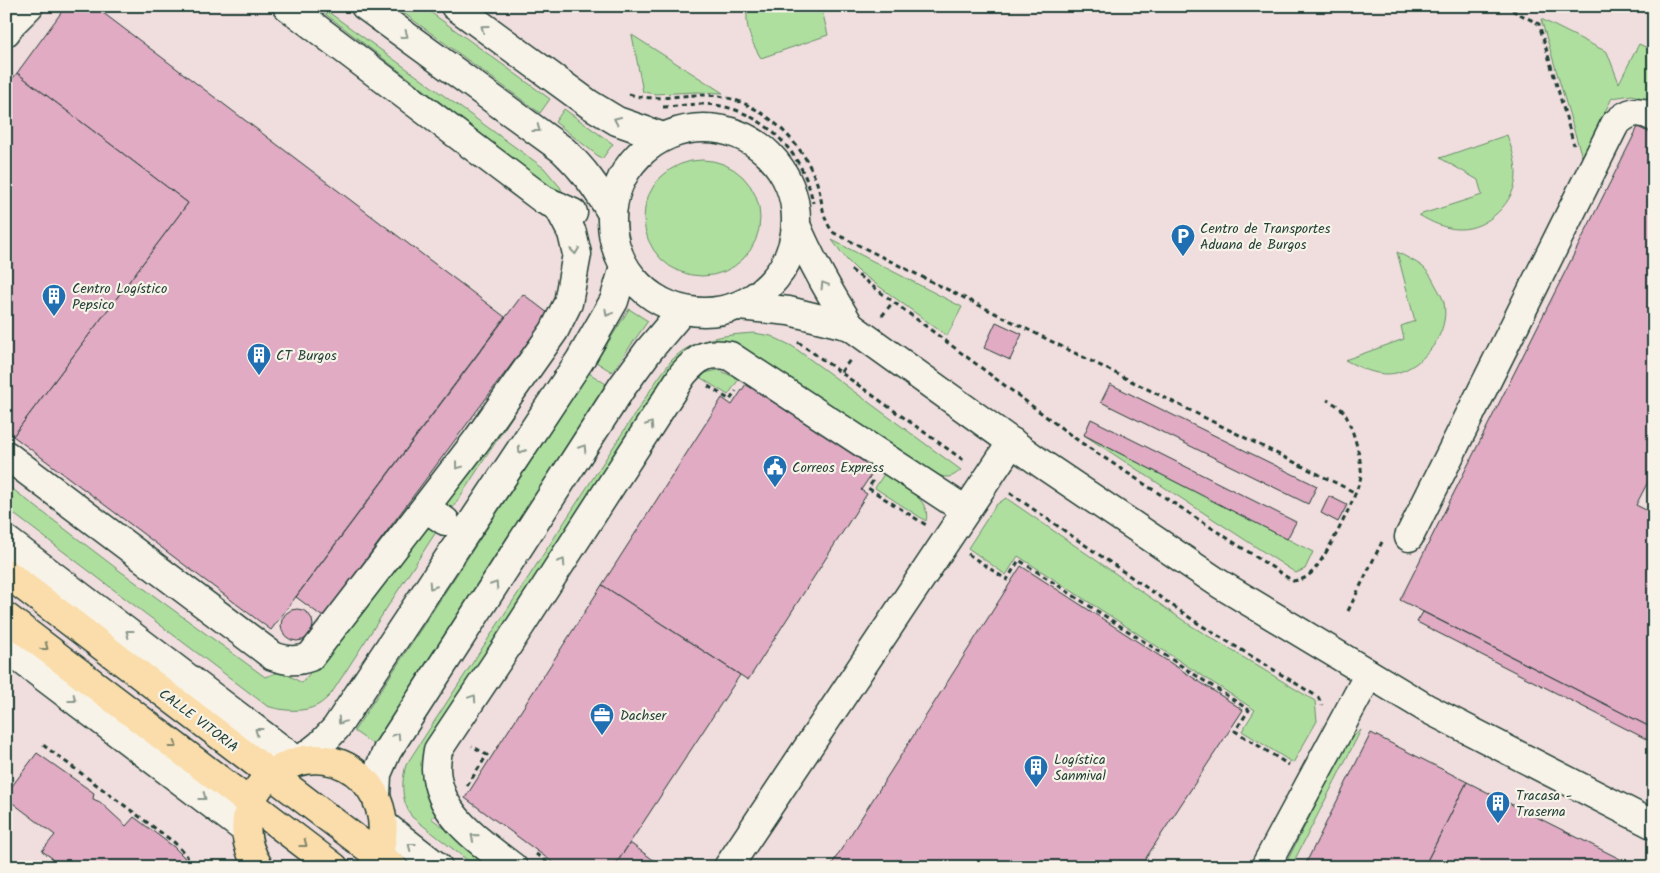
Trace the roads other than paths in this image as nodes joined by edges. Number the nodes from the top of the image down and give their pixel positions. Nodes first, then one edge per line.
1 (29, 6) edge
2 (288, 6) edge
3 (366, 6) edge
4 (455, 6) edge
5 (6, 32) edge
6 (1654, 117) edge
7 (663, 137) junction
8 (611, 212) junction
9 (805, 218) junction
10 (624, 267) junction
11 (739, 306) junction
12 (682, 310) junction
13 (850, 326) junction
14 (1012, 442) junction
15 (6, 455) edge
16 (965, 510) junction
17 (1396, 538) road end
18 (6, 540) edge
19 (6, 573) edge
20 (6, 617) edge
21 (6, 648) edge
22 (1369, 674) junction
23 (299, 761) junction
24 (270, 775) junction
25 (376, 797) junction
26 (250, 803) junction
27 (384, 825) junction
28 (1654, 825) edge
29 (246, 830) junction
30 (381, 863) edge
31 (259, 867) edge
32 (334, 867) edge
33 (438, 867) edge
34 (513, 867) edge
35 (728, 867) edge
36 (1265, 867) edge

1 - 5 street
2 -> 15 street
3 -> 8 street
7 -> 4 street
6 - 17 street
7 - 8 street
7 - 9 street
8 - 10 street
9 - 11 street
13 -> 9 street
10 - 12 street
10 -> 23 street
11 - 12 street
11 - 13 street
25 -> 12 street
13 - 14 street
14 - 16 street
14 - 22 street
34 -> 16 street
16 - 35 street
23 -> 18 street
19 - 24 highway, CALLE VITORIA
20 -> 26 highway
21 -> 29 street
22 - 28 street
22 - 36 street
23 - 24 highway
23 - 25 highway
24 - 26 highway
24 - 30 highway, CALLE VITORIA
25 - 27 highway
26 - 29 highway
26 -> 32 highway
27 - 30 highway
33 -> 27 street
29 - 31 highway

